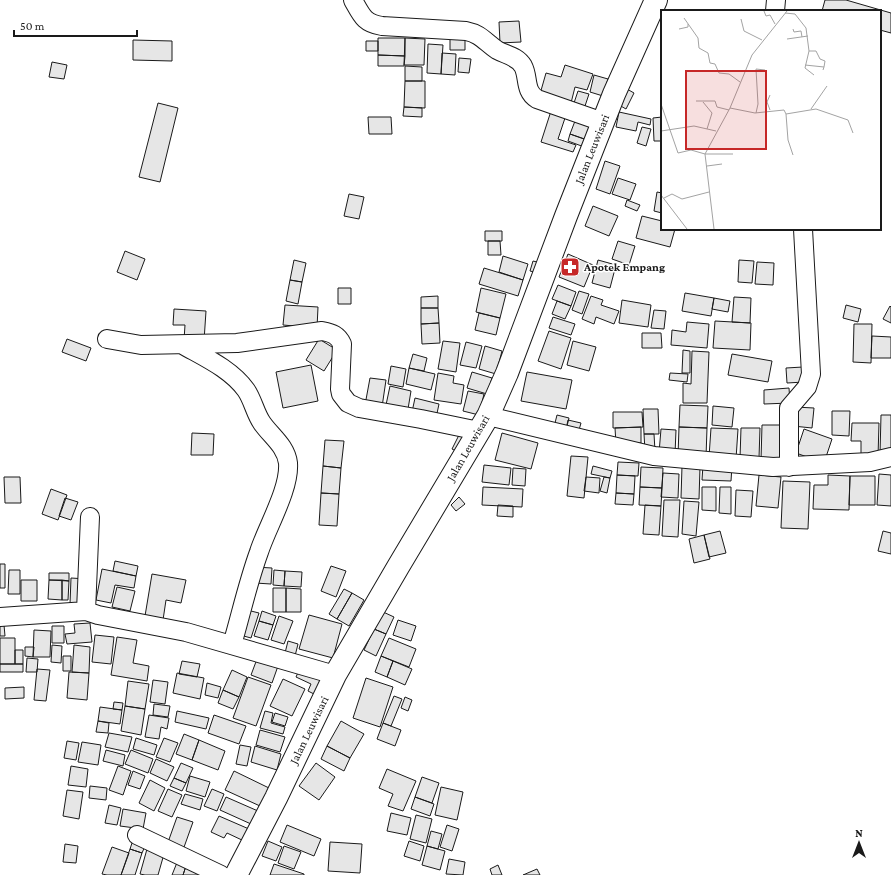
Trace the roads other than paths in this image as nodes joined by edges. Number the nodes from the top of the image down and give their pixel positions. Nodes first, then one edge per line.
1 (353, 0) edge
2 (656, 0) edge
3 (776, 0) edge
4 (775, 10) edge
5 (603, 122) junction
6 (803, 230) edge
7 (107, 339) dead end
8 (182, 344) junction
9 (484, 423) junction
10 (891, 457) edge
11 (789, 467) junction
12 (90, 516) dead end
13 (86, 611) junction
14 (0, 617) edge
15 (232, 645) junction
16 (335, 675) junction
17 (137, 835) dead end
18 (221, 875) edge
19 (236, 875) edge

1 - 5 street
2 - 5 main road, Jalan Leuwisari
3 - 4 street
5 - 9 main road, Jalan Leuwisari
6 - 11 street
7 - 8 street
8 - 9 street
8 - 15 street
9 - 11 street
9 - 16 main road, Jalan Leuwisari
10 - 11 street
12 - 13 street
13 - 14 street
13 - 15 street
15 - 16 street
16 - 19 main road, Jalan Leuwisari
17 - 18 street

